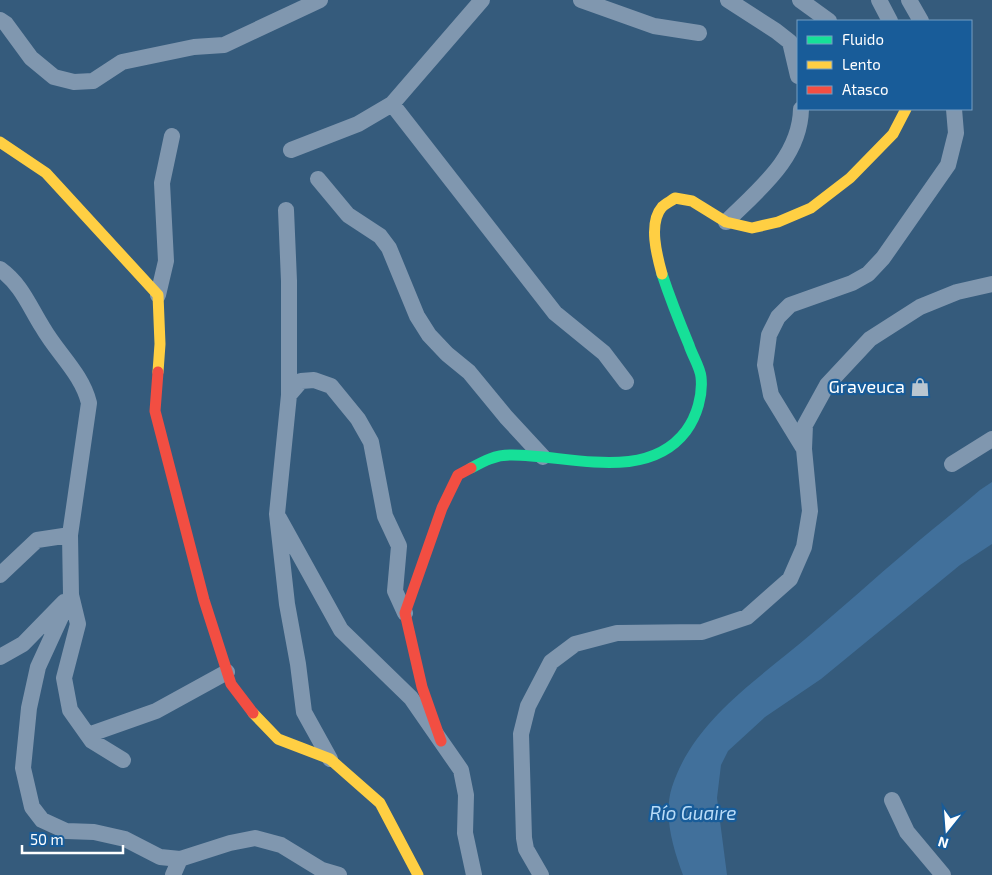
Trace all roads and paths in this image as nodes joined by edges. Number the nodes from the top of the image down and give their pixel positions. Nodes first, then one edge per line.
1 (320, 0) edge
2 (482, 0) edge
3 (581, 0) edge
4 (728, 0) edge
5 (800, 0) edge
6 (879, 0) edge
7 (909, 0) edge
8 (0, 20) edge
9 (829, 20) edge
10 (889, 20) edge
11 (919, 20) edge
12 (699, 33) dead end
13 (797, 72) edge
14 (392, 104) junction
15 (801, 110) edge
16 (905, 110) edge
17 (954, 110) edge
18 (172, 136) dead end
19 (0, 142) edge
20 (291, 150) dead end
21 (318, 179) dead end
22 (286, 210) dead end
23 (726, 222) junction
24 (0, 269) edge
25 (992, 284) edge
26 (158, 295) junction
27 (626, 382) dead end
28 (290, 395) junction
29 (992, 439) edge
30 (804, 449) junction
31 (543, 456) junction
32 (952, 464) dead end
33 (277, 514) junction
34 (70, 535) junction
35 (0, 576) edge
36 (71, 596) junction
37 (405, 613) junction
38 (0, 658) edge
39 (227, 672) junction
40 (88, 735) junction
41 (441, 742) junction
42 (330, 759) junction
43 (123, 760) dead end
44 (892, 800) dead end
45 (180, 858) junction
46 (173, 875) edge
47 (339, 875) edge
48 (418, 875) edge
49 (474, 875) edge
50 (542, 875) edge
51 (943, 875) edge

1 - 8 street
2 - 14 street
3 - 12 street
4 - 13 street
5 - 9 street
6 - 10 street
7 - 11 street
14 - 20 street
14 - 27 street
15 - 23 street
16 - 23 street
17 - 30 street
18 - 26 street
19 - 26 street
21 - 31 street
22 - 28 street
23 - 31 street
24 - 34 street
25 - 30 street
26 - 39 street
28 - 33 street
28 - 37 street
29 - 32 street
30 - 50 street
31 - 37 street
33 - 41 street
33 - 42 street
34 - 35 street
34 - 36 street
36 - 38 street
36 - 40 street
36 - 45 street
37 - 41 street
39 - 40 street
39 - 42 street
40 - 43 street
41 - 49 street
42 - 48 street
44 - 51 street
45 - 46 street
45 - 47 street

